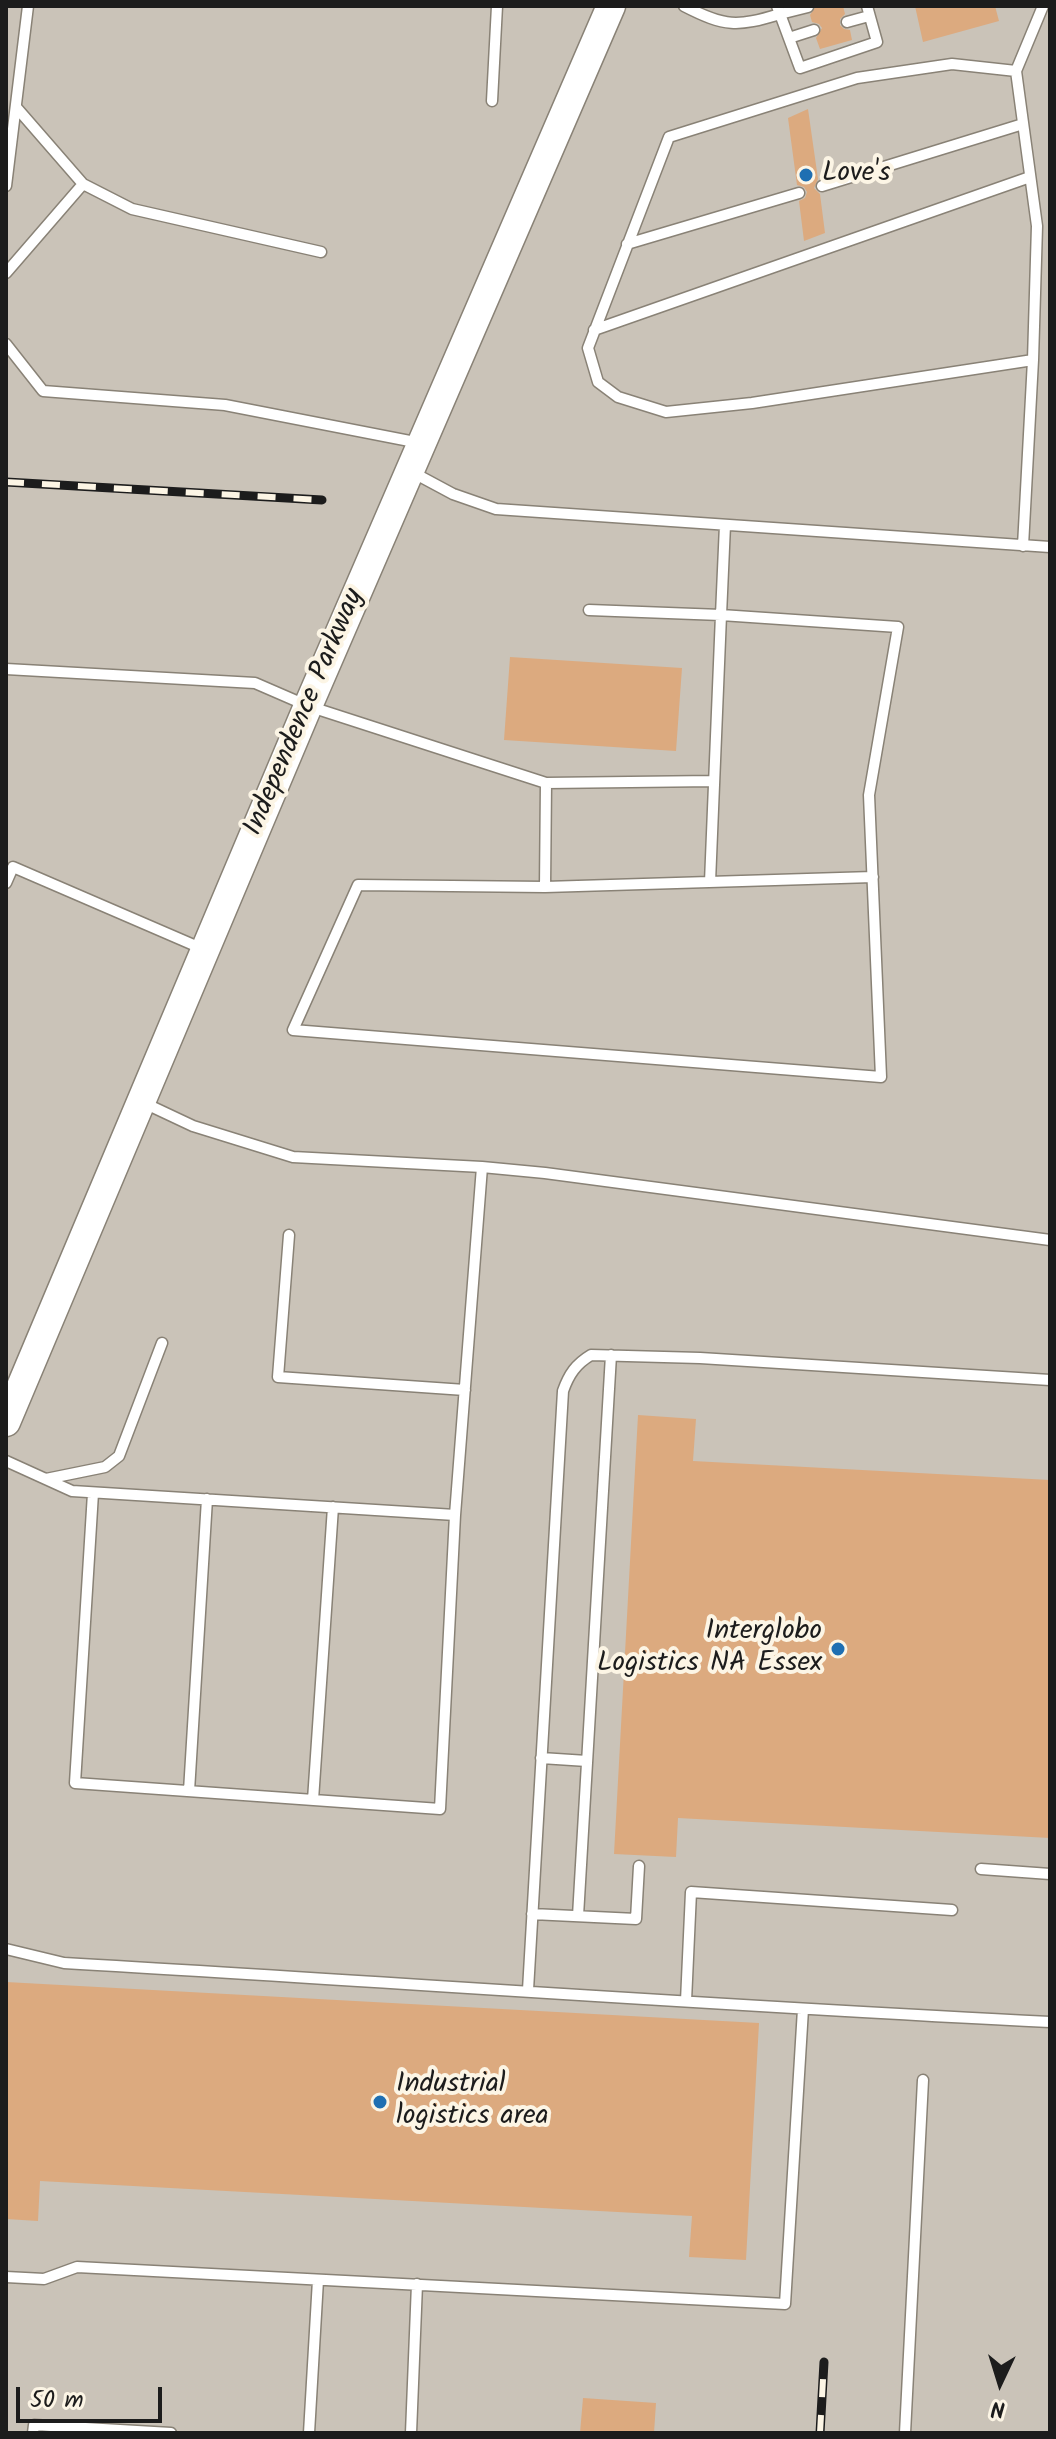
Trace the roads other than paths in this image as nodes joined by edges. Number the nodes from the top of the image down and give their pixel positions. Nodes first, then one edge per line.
1 (28, 6) edge
2 (497, 6) edge
3 (611, 6) edge
4 (684, 6) edge
5 (1043, 6) edge
6 (808, 7) edge
7 (778, 10) edge
8 (868, 11) edge
9 (847, 22) dead end
10 (814, 30) dead end
11 (789, 38) junction
12 (1016, 71) junction
13 (492, 101) dead end
14 (16, 107) junction
15 (1023, 124) junction
16 (1030, 177) junction
17 (83, 184) junction
18 (6, 186) edge
19 (822, 186) dead end
20 (799, 193) dead end
21 (627, 244) junction
22 (321, 252) dead end
23 (6, 273) edge
24 (594, 330) junction
25 (6, 344) edge
26 (1033, 360) junction
27 (422, 443) junction
28 (411, 471) junction
29 (725, 525) junction
30 (1023, 546) junction
31 (1050, 547) edge
32 (589, 610) dead end
33 (721, 615) junction
34 (6, 669) edge
35 (308, 706) junction
36 (714, 781) junction
37 (546, 783) junction
38 (9, 865) edge
39 (873, 877) junction
40 (710, 882) junction
41 (6, 883) edge
42 (545, 887) junction
43 (205, 950) junction
44 (140, 1101) junction
45 (482, 1167) junction
46 (289, 1235) dead end
47 (1050, 1240) edge
48 (162, 1343) dead end
49 (611, 1355) junction
50 (1050, 1380) edge
51 (465, 1390) junction
52 (6, 1422) edge
53 (6, 1461) edge
54 (46, 1479) junction
55 (93, 1493) junction
56 (207, 1499) junction
57 (333, 1507) junction
58 (455, 1515) junction
59 (541, 1758) junction
60 (587, 1761) junction
61 (189, 1791) junction
62 (313, 1800) junction
63 (639, 1866) dead end
64 (981, 1869) dead end
65 (1050, 1874) edge
66 (952, 1910) dead end
67 (532, 1914) junction
68 (578, 1916) junction
69 (6, 1949) edge
70 (528, 1990) junction
71 (686, 2001) junction
72 (803, 2009) junction
73 (1050, 2022) edge
74 (923, 2080) dead end
75 (6, 2277) edge
76 (318, 2280) junction
77 (417, 2284) junction
78 (33, 2433) edge
79 (171, 2433) edge
80 (309, 2433) edge
81 (411, 2433) edge
82 (905, 2433) edge

1 - 14 lane
2 - 13 lane
3 - 27 main road, Independence Parkway
4 - 7 lane
5 - 12 lane
6 - 7 lane
7 - 11 lane
8 - 9 lane
8 - 11 lane
10 - 11 lane
12 - 15 lane
12 - 21 lane
14 - 17 lane
14 - 18 lane
15 - 16 lane
15 - 19 lane
16 - 24 lane
16 - 26 lane
17 - 22 lane
17 - 23 lane
20 - 21 lane
21 - 24 lane
24 - 26 lane
25 - 27 lane
26 - 30 lane
27 - 28 main road, Independence Parkway
28 - 29 lane
28 - 35 main road, Independence Parkway
29 - 30 lane
29 - 33 lane
30 - 31 lane
32 - 33 lane
33 - 36 lane
33 - 39 lane
34 - 35 lane
35 - 37 lane
35 - 43 main road, Independence Parkway
36 - 37 lane
36 - 40 lane
37 - 42 lane
38 - 41 lane
38 - 43 lane
39 - 40 lane
39 - 42 lane
40 - 42 lane
43 - 44 main road, Independence Parkway
44 - 45 lane
44 - 52 main road, Independence Parkway
45 - 47 lane
45 - 51 lane
46 - 51 lane
48 - 54 lane
49 - 50 lane
49 - 59 lane
49 - 60 lane
51 - 58 lane
53 - 54 lane
54 - 55 lane
55 - 56 lane
55 - 61 lane
56 - 57 lane
56 - 61 lane
57 - 58 lane
57 - 62 lane
58 - 62 lane
59 - 60 lane
59 - 67 lane
60 - 68 lane
61 - 62 lane
63 - 68 lane
64 - 65 lane
66 - 71 lane
67 - 68 lane
67 - 70 lane
69 - 70 lane
70 - 71 lane
71 - 72 lane
72 - 73 lane
72 - 77 lane
74 - 82 lane
75 - 76 lane
76 - 77 lane
76 - 80 lane
77 - 81 lane
78 - 79 lane

